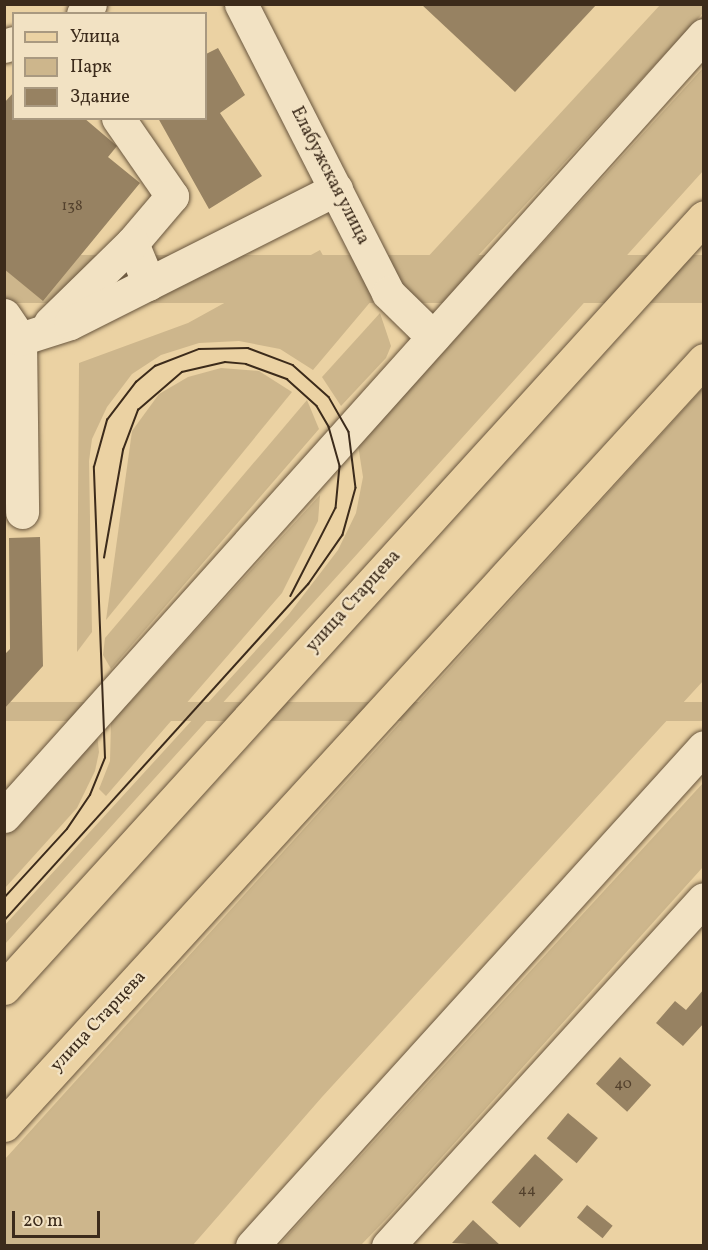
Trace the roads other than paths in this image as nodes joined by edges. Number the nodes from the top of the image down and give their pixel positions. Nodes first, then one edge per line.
1 (240, 4) edge
2 (704, 35) edge
3 (119, 120) edge
4 (336, 189) junction
5 (704, 217) edge
6 (132, 243) junction
7 (149, 284) junction
8 (23, 327) edge
9 (433, 337) junction
10 (704, 360) edge
11 (22, 512) dead end
12 (704, 747) edge
13 (4, 816) edge
14 (704, 899) edge
15 (4, 988) edge
16 (4, 1125) edge
17 (252, 1245) edge
18 (388, 1245) edge

1 - 4 street, Елабужская улица
2 - 9 street
3 - 6 street
4 - 7 street
4 - 9 street, Елабужская улица
5 - 15 main road, улица Старцева
6 - 7 street
6 - 8 street
7 - 8 street
8 - 11 street
9 - 13 street
10 - 16 main road, улица Старцева
12 - 17 street
14 - 18 street

